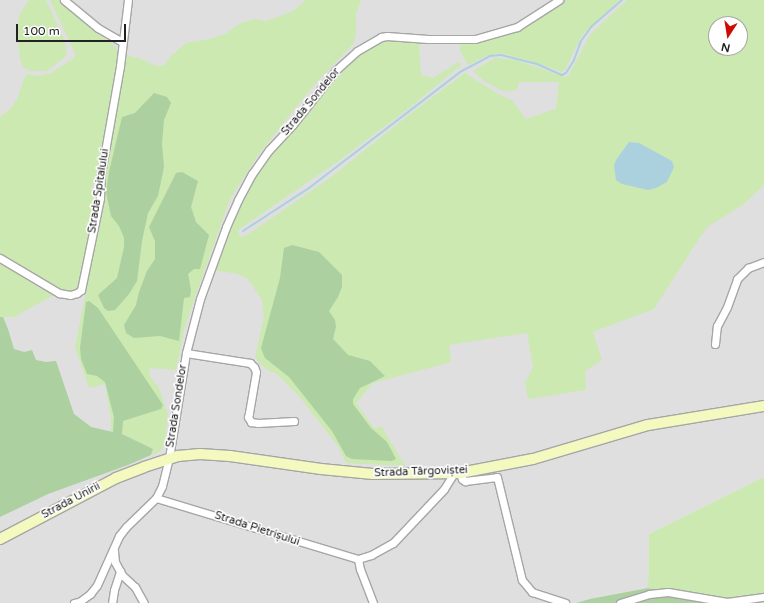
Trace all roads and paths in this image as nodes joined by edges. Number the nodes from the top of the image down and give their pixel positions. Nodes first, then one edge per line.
1 (64, 0) edge
2 (128, 0) edge
3 (559, 0) edge
4 (122, 42) junction
5 (0, 258) edge
6 (764, 262) edge
7 (715, 344) dead end
8 (186, 353) junction
9 (764, 406) edge
10 (294, 421) dead end
11 (169, 458) junction
12 (144, 467) joint
13 (494, 467) junction
14 (457, 473) junction
15 (497, 477) junction
16 (156, 498) junction
17 (0, 539) edge
18 (114, 551) junction
19 (358, 560) junction
20 (120, 571) junction
21 (764, 597) edge
22 (74, 603) edge
23 (112, 603) edge
24 (144, 603) edge
25 (373, 603) edge
26 (565, 603) edge
27 (620, 603) edge

1 - 4 street
2 - 4 street, Strada Spitalului
3 - 8 street, Strada Sondelor
4 - 5 street, Strada Spitalului
6 - 7 street
8 - 10 street, Strada Sondelor
8 - 11 street, Strada Sondelor
9 - 13 main road, Strada Târgoviștei
11 - 12 main road, Strada Târgoviștei
11 - 14 main road, Strada Târgoviștei
11 - 16 street
12 - 17 main road, Strada Unirii
13 - 14 main road, Strada Târgoviștei
13 - 15 street
14 - 15 street
14 - 19 street
15 - 26 street
16 - 18 street
16 - 19 street, Strada Pietrișului
18 - 20 street
18 - 22 street
19 - 25 street
20 - 23 street
20 - 24 street
21 - 27 street

